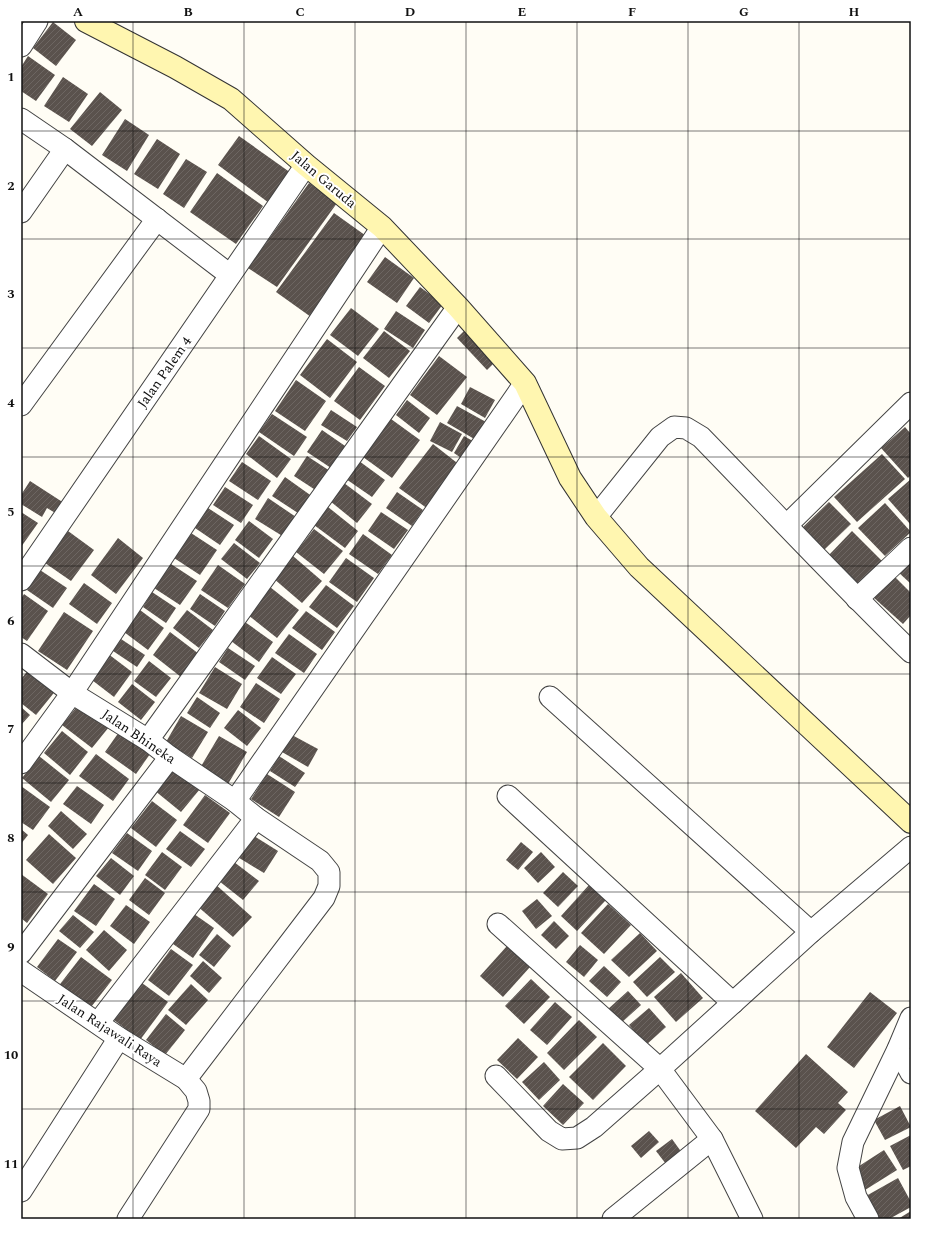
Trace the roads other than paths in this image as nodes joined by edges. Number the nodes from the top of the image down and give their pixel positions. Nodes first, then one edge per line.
1 (37, 21) edge
2 (86, 21) edge
3 (21, 46) edge
4 (21, 119) edge
5 (65, 149) junction
6 (306, 165) junction
7 (21, 212) edge
8 (157, 219) junction
9 (382, 227) junction
10 (230, 275) junction
11 (458, 307) junction
12 (525, 383) junction
13 (911, 403) edge
14 (21, 405) edge
15 (596, 517) junction
16 (787, 524) junction
17 (911, 548) edge
18 (21, 580) edge
19 (857, 600) junction
20 (911, 652) edge
21 (21, 654) edge
22 (72, 693) junction
23 (550, 697) dead end
24 (148, 740) junction
25 (170, 756) junction
26 (21, 763) edge
27 (508, 796) dead end
28 (235, 800) junction
29 (256, 818) junction
30 (911, 822) edge
31 (911, 847) edge
32 (498, 924) dead end
33 (811, 932) junction
34 (21, 952) edge
35 (23, 976) edge
36 (733, 1003) junction
37 (911, 1018) edge
38 (98, 1023) junction
39 (119, 1038) junction
40 (898, 1049) junction
41 (660, 1069) junction
42 (911, 1073) edge
43 (496, 1076) dead end
44 (191, 1085) junction
45 (712, 1139) junction
46 (21, 1191) edge
47 (128, 1219) edge
48 (613, 1219) edge
49 (752, 1219) edge
50 (868, 1219) edge

1 - 3 street
2 - 6 street, Jalan Garuda
4 - 5 street
5 - 7 street
5 - 8 street
6 - 9 street, Jalan Garuda
6 - 10 street, Jalan Palem 4
8 - 10 street
8 - 14 street
9 - 11 street, Jalan Garuda
9 - 22 street
10 - 18 street, Jalan Palem 4
11 - 12 street, Jalan Garuda
11 - 24 street
12 - 15 street, Jalan Garuda
12 - 28 street
13 - 16 street
15 - 16 street
15 - 30 street, Jalan Garuda
16 - 19 street
17 - 19 street
19 - 20 street
21 - 22 street, Jalan Bhineka
22 - 24 street, Jalan Bhineka
22 - 26 street
23 - 33 street
24 - 25 street, Jalan Bhineka
25 - 28 street, Jalan Bhineka
25 - 34 street
27 - 36 street
28 - 29 street, Jalan Bhineka
29 - 38 street
29 - 44 street, Jalan Bhineka
31 - 33 street
32 - 41 street
33 - 36 street
35 - 38 street, Jalan Rajawali Raya
36 - 41 street
37 - 40 street
38 - 39 street, Jalan Rajawali Raya
39 - 44 street, Jalan Rajawali Raya
39 - 46 street
40 - 42 street
40 - 50 street
41 - 43 street
41 - 45 street
44 - 47 street
45 - 48 street
45 - 49 street

